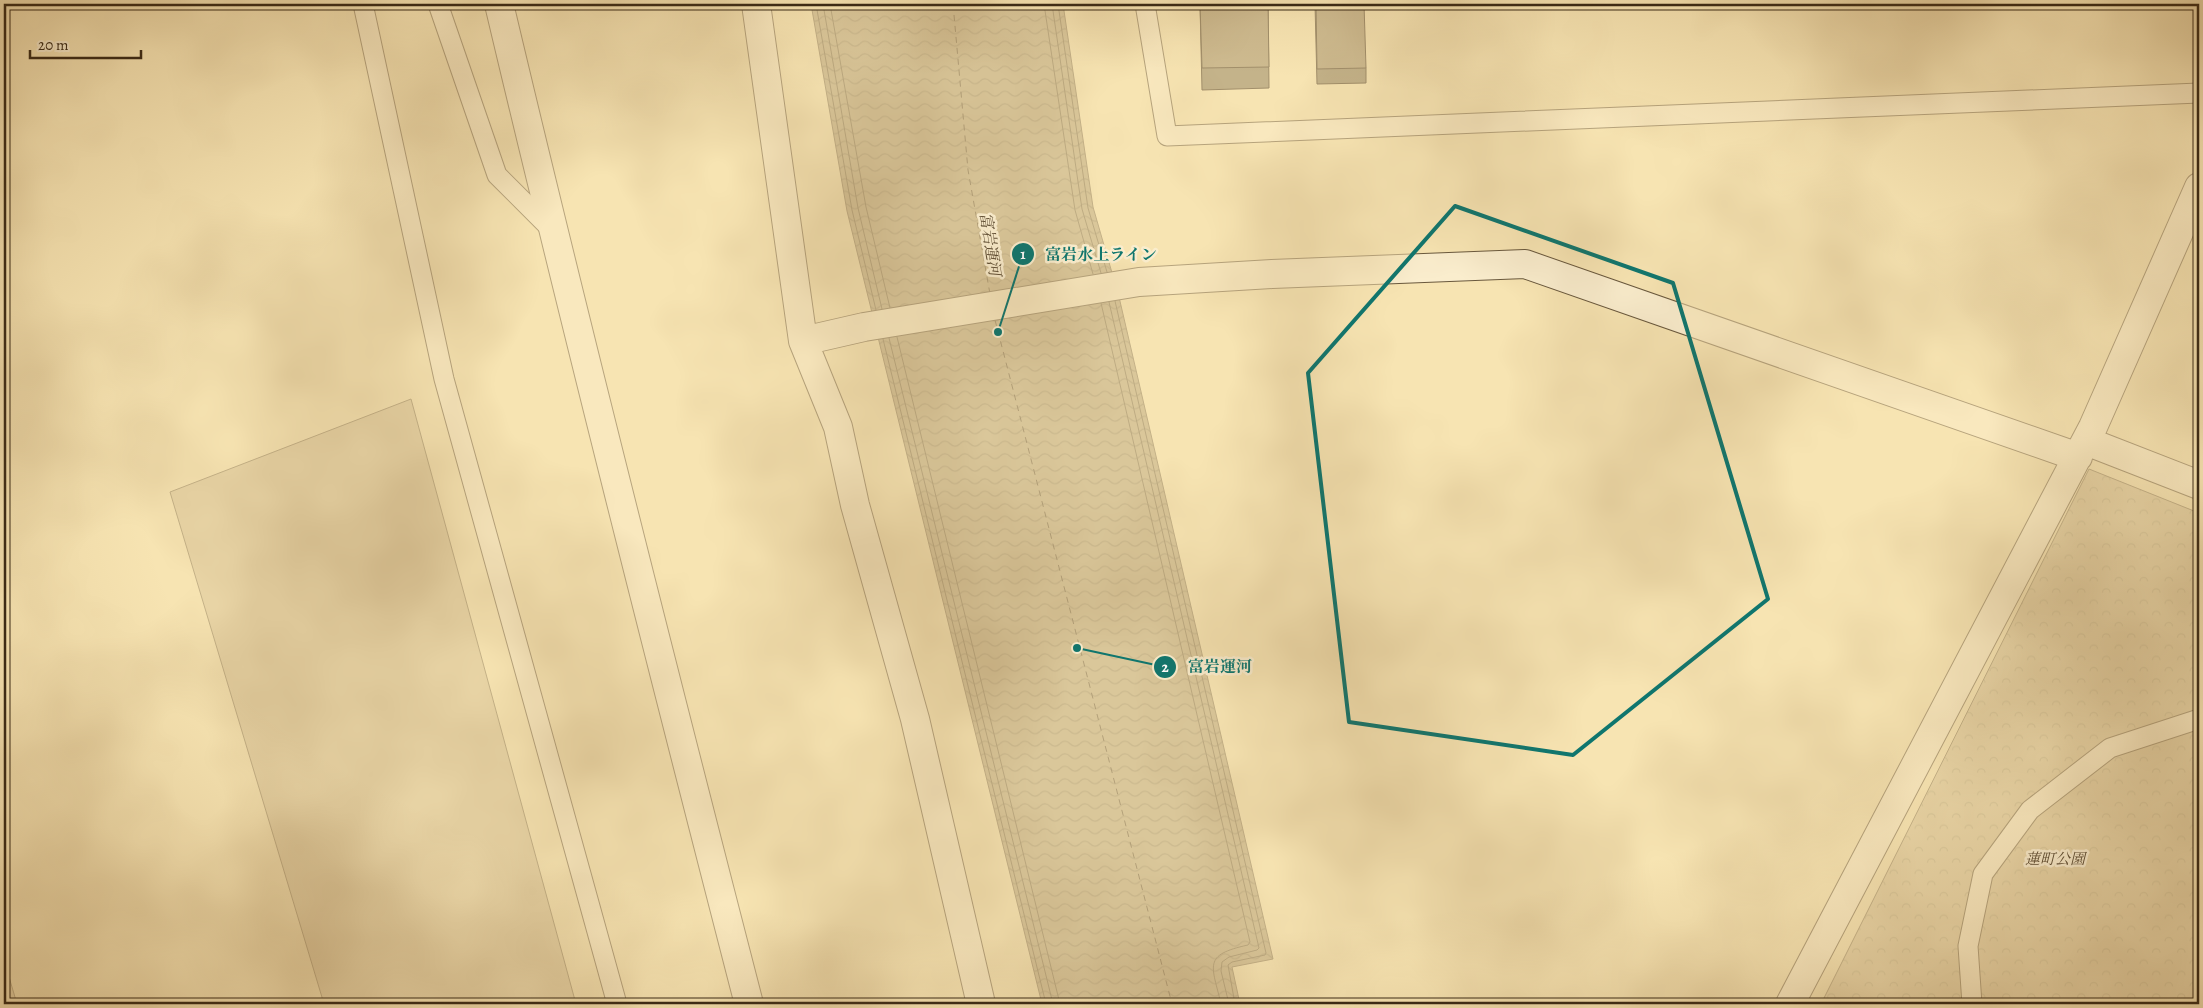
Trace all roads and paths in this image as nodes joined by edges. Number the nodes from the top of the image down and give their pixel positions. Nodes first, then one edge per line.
1 (363, 4) edge
2 (438, 4) edge
3 (498, 4) edge
4 (756, 4) edge
5 (1146, 4) edge
6 (2199, 93) edge
7 (2199, 187) edge
8 (552, 230) junction
9 (803, 341) junction
10 (2082, 449) junction
11 (2199, 485) edge
12 (2199, 719) edge
13 (617, 1004) edge
14 (749, 1004) edge
15 (981, 1004) edge
16 (1790, 1004) edge
17 (1972, 1004) edge

1 - 13 lane
2 - 8 lane
3 - 8 street
4 - 9 street
5 - 6 lane
7 - 10 street
8 - 14 street
9 - 10 street
9 - 15 street
10 - 11 street
10 - 16 street
12 - 17 lane

